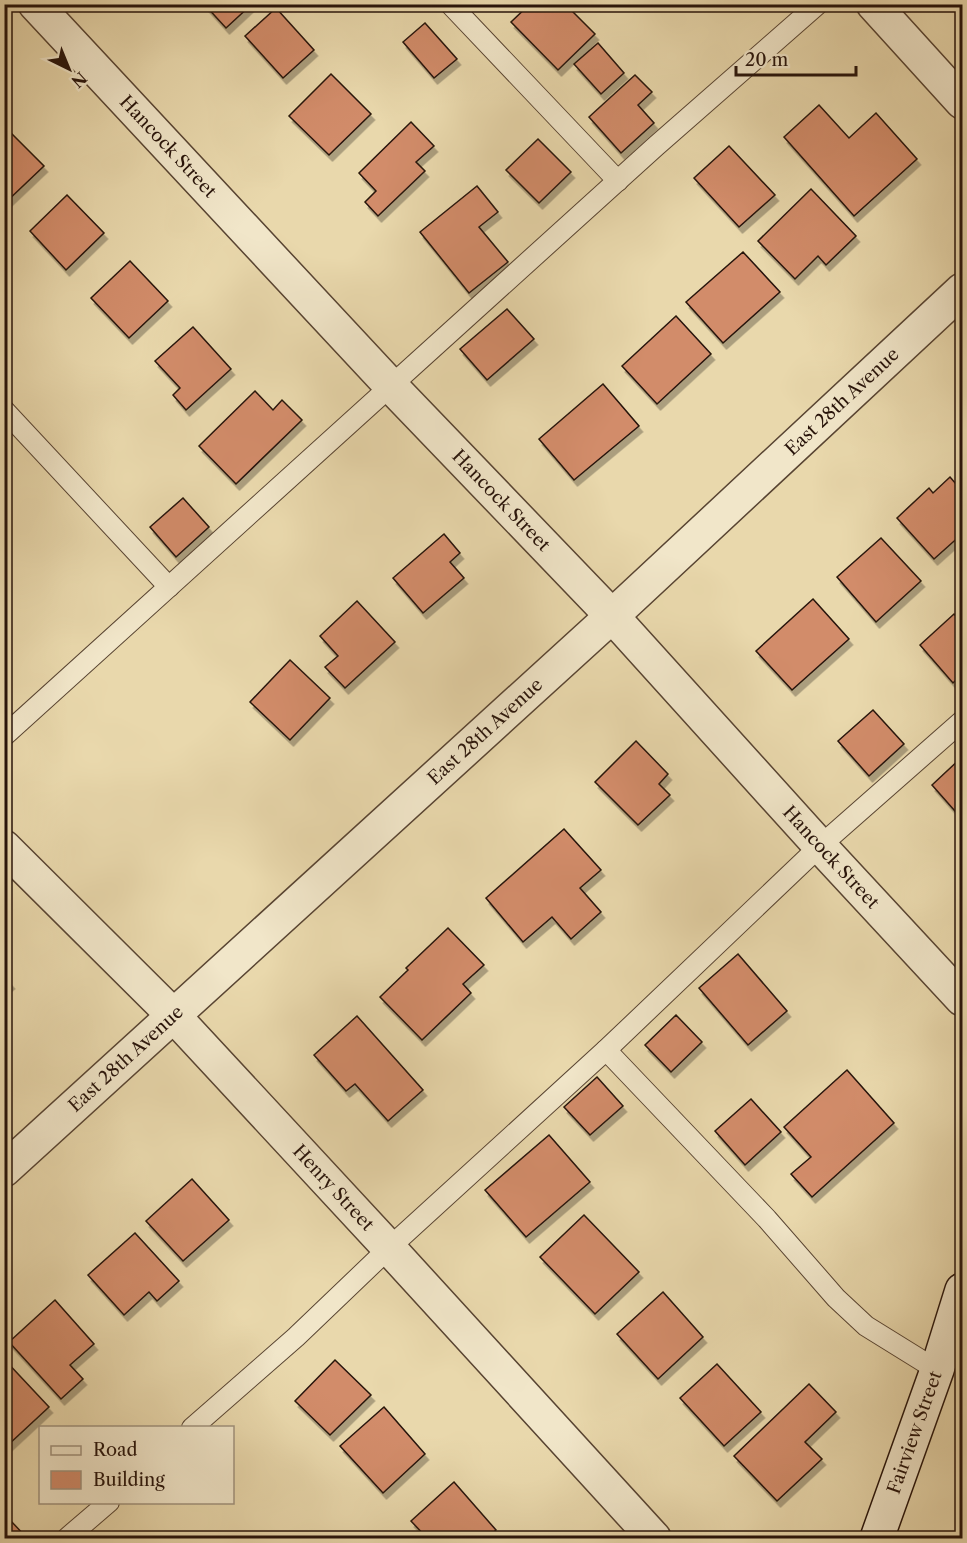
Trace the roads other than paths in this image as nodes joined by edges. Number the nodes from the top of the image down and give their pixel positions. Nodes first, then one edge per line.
1 (35, 4) edge
2 (450, 4) edge
3 (818, 4) edge
4 (873, 4) edge
5 (963, 102) edge
6 (618, 181) junction
7 (963, 290) edge
8 (391, 386) junction
9 (4, 410) edge
10 (169, 587) junction
11 (612, 616) junction
12 (963, 721) edge
13 (4, 736) edge
14 (820, 846) junction
15 (4, 847) edge
16 (963, 999) edge
17 (173, 1015) junction
18 (606, 1050) junction
19 (4, 1170) edge
20 (389, 1248) junction
21 (963, 1290) edge
22 (937, 1371) junction
23 (194, 1426) edge
24 (108, 1504) edge
25 (67, 1539) edge
26 (654, 1539) edge
27 (877, 1539) edge

1 - 8 street, Hancock Street
2 - 6 lane
3 - 6 lane
4 - 5 street
6 - 8 lane
7 - 11 street, East 28th Avenue
8 - 10 lane
8 - 11 street, Hancock Street
9 - 10 lane
10 - 13 lane
11 - 14 street, Hancock Street
11 - 17 street, East 28th Avenue
12 - 14 lane
14 - 16 street, Hancock Street
14 - 18 lane
15 - 17 street, Henry Street
17 - 19 street, East 28th Avenue
17 - 20 street, Henry Street
18 - 20 lane
18 - 22 lane
20 - 23 lane
20 - 26 street, Henry Street
21 - 22 street, Fairview Street
22 - 27 street, Fairview Street
24 - 25 lane

